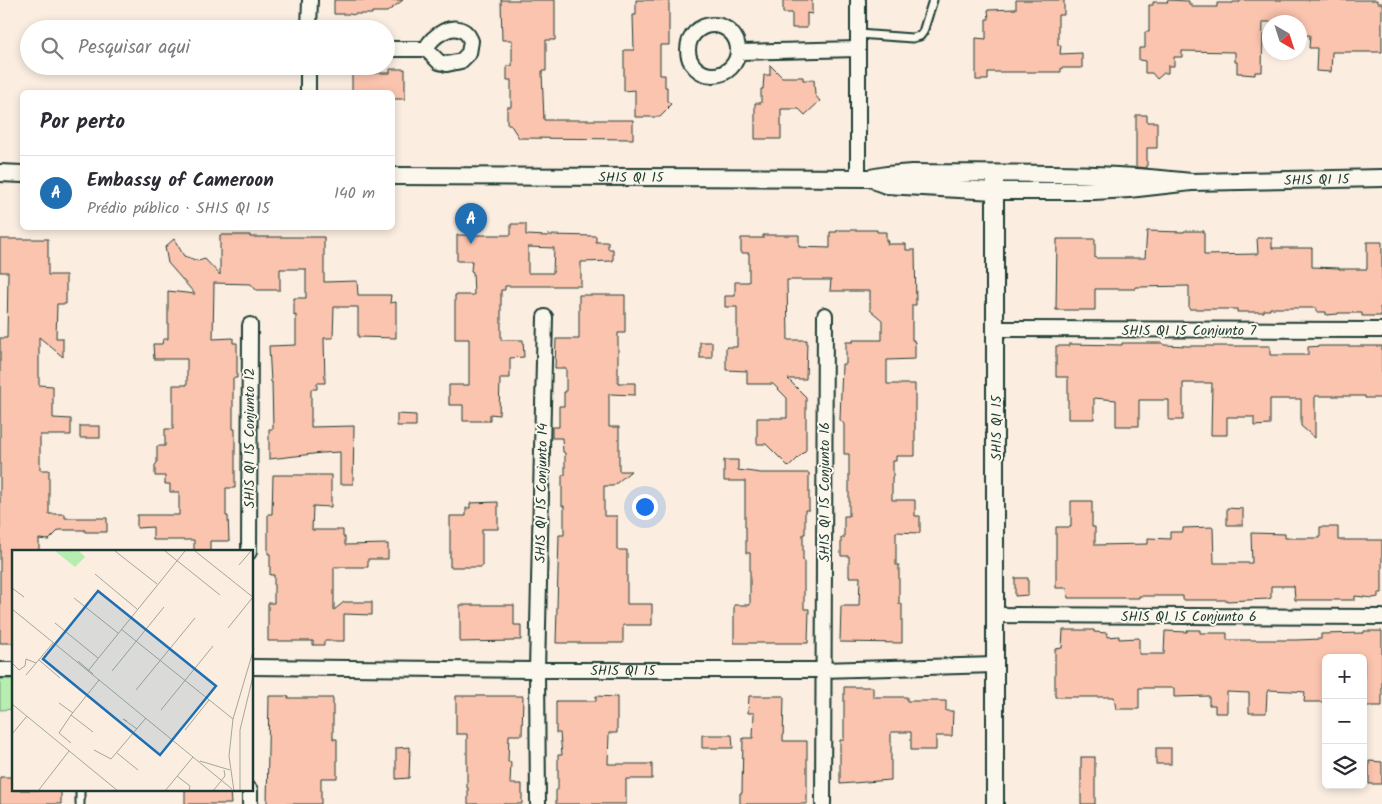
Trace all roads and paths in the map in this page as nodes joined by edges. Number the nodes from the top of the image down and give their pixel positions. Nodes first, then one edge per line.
1 (310, 0) edge
2 (858, 0) edge
3 (933, 0) edge
4 (309, 20) edge
5 (858, 34) junction
6 (395, 49) edge
7 (426, 49) dead end
8 (858, 49) junction
9 (739, 52) dead end
10 (308, 75) edge
11 (308, 90) edge
12 (0, 173) edge
13 (20, 174) edge
14 (994, 174) junction
15 (395, 176) edge
16 (864, 178) junction
17 (1382, 178) edge
18 (1191, 182) junction
19 (995, 191) junction
20 (825, 315) dead end
21 (545, 317) dead end
22 (250, 324) dead end
23 (995, 329) junction
24 (1382, 330) edge
25 (249, 550) edge
26 (996, 615) junction
27 (1382, 617) edge
28 (995, 665) junction
29 (254, 667) edge
30 (536, 670) junction
31 (822, 670) junction
32 (538, 804) edge
33 (822, 804) edge
34 (996, 804) edge

1 - 4 street
2 - 5 street
3 - 5 lane
5 - 8 street
6 - 7 street
8 - 9 street
8 - 16 street
10 - 11 street
12 - 13 street
14 - 16 street, SHIS QI 15
14 - 18 street, SHIS QI 15
14 - 19 street, SHIS QI 15
15 - 16 street, SHIS QI 15
16 - 19 street, SHIS QI 15
17 - 18 street, SHIS QI 15
18 - 19 street, SHIS QI 15
19 - 23 street, SHIS QI 15
20 - 31 street, SHIS QI 15 Conjunto 16
21 - 30 street, SHIS QI 15 Conjunto 14
22 - 25 street, SHIS QI 15 Conjunto 12
23 - 24 street, SHIS QI 15 Conjunto 7
23 - 26 street, SHIS QI 15
26 - 27 street, SHIS QI 15 Conjunto 6
26 - 28 street, SHIS QI 15
28 - 31 street, SHIS QI 15
28 - 34 street, SHIS QI 15
29 - 30 street, SHIS QI 15
30 - 31 street, SHIS QI 15
30 - 32 street, SHIS QI 15 Conjunto 14
31 - 33 street, SHIS QI 15 Conjunto 16

